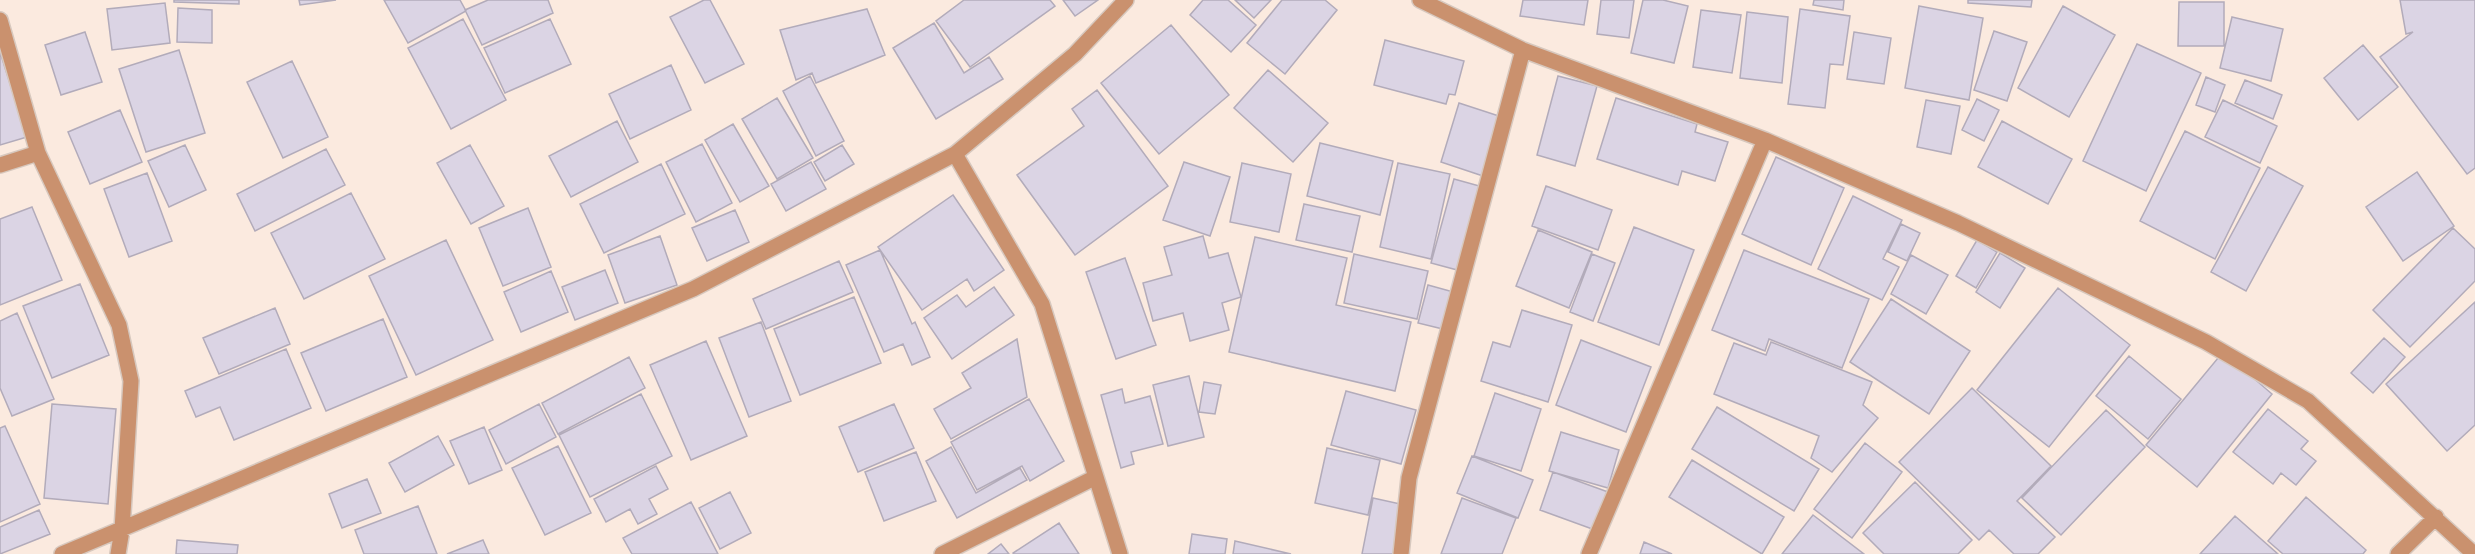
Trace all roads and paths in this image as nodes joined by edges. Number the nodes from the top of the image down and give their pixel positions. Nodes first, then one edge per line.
1 (1126, 0) edge
2 (1420, 0) edge
3 (0, 20) edge
4 (1523, 50) junction
5 (1766, 140) junction
6 (38, 153) junction
7 (955, 154) junction
8 (0, 165) edge
9 (1096, 477) junction
10 (2436, 517) junction
11 (122, 530) junction
12 (62, 554) edge
13 (118, 554) edge
14 (942, 554) edge
15 (1120, 554) edge
16 (1401, 554) edge
17 (1589, 554) edge
18 (2398, 554) edge
19 (2475, 554) edge

1 - 7 street
2 - 4 street
3 - 6 street
4 - 5 street
4 - 16 street
5 - 10 street
5 - 17 street
6 - 8 street
6 - 11 street
7 - 9 street
7 - 11 street
9 - 14 street
9 - 15 street
10 - 18 street
10 - 19 street
11 - 12 street
11 - 13 street

